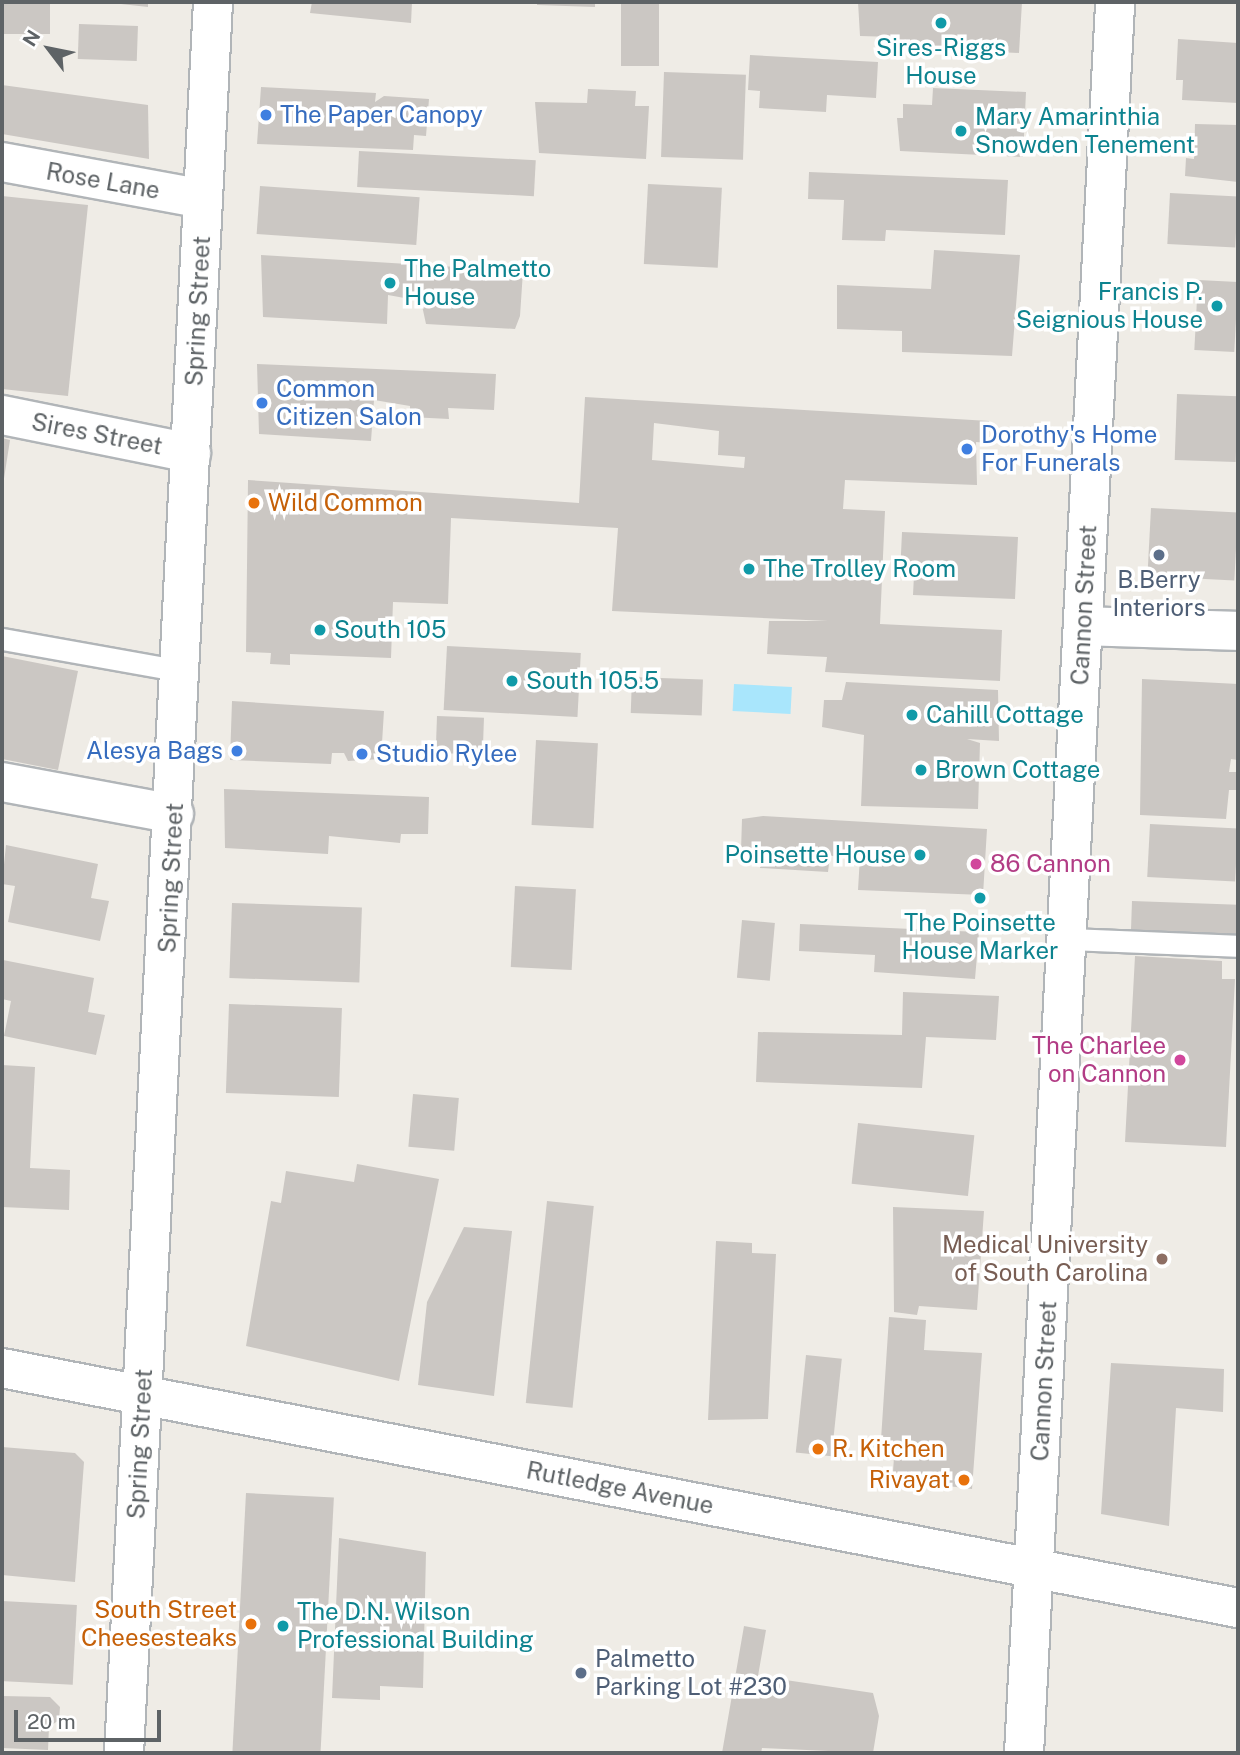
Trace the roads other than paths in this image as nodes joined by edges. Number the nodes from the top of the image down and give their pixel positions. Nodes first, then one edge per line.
1 (213, 2) edge
2 (1115, 2) edge
3 (2, 162) edge
4 (203, 199) junction
5 (2, 415) edge
6 (191, 453) junction
7 (1083, 626) junction
8 (1238, 631) edge
9 (2, 639) edge
10 (181, 671) junction
11 (2, 782) edge
12 (174, 814) junction
13 (1067, 939) junction
14 (1238, 946) edge
15 (2, 1368) edge
16 (142, 1396) junction
17 (1034, 1568) junction
18 (1238, 1608) edge
19 (124, 1753) edge
20 (1024, 1753) edge

1 - 4 main road, Spring Street
2 - 7 main road, Cannon Street
3 - 4 main road, Rose Lane
4 - 6 main road, Spring Street
5 - 6 main road, Sires Street
6 - 10 main road, Spring Street
7 - 8 main road
7 - 13 main road, Cannon Street
9 - 10 lane
10 - 12 main road, Spring Street
11 - 12 main road
12 - 16 main road, Spring Street
13 - 14 lane
13 - 17 main road, Cannon Street
15 - 16 main road, Rutledge Avenue
16 - 17 main road, Rutledge Avenue
16 - 19 main road, Spring Street
17 - 18 main road, Rutledge Avenue
17 - 20 main road, Cannon Street

